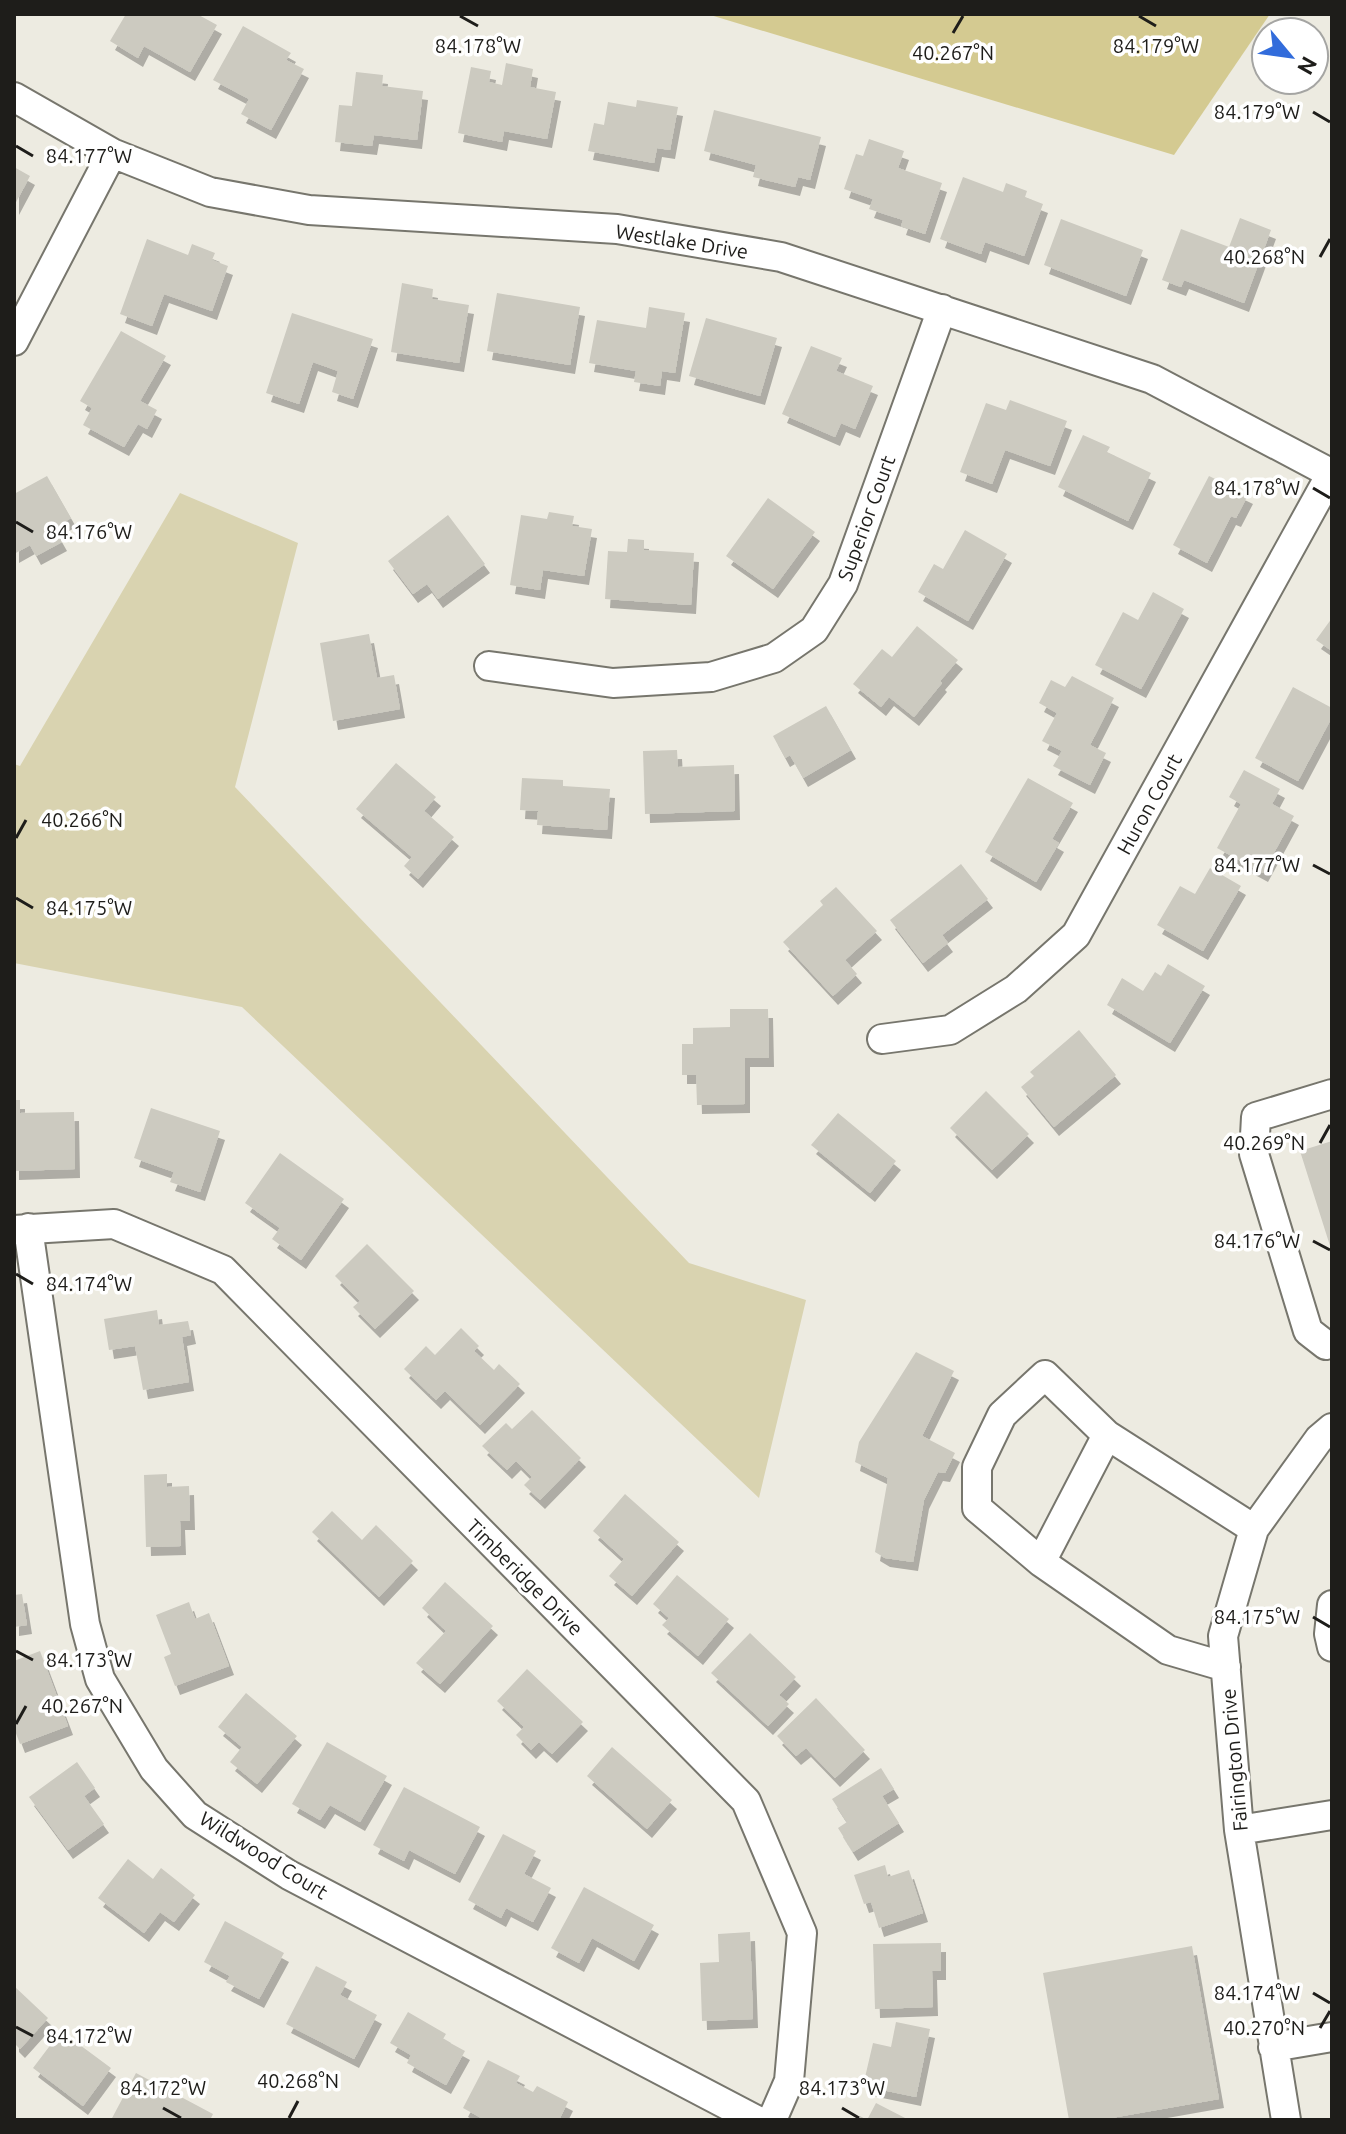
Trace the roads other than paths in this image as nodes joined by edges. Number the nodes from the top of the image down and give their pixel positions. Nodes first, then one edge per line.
1 (14, 97) edge
2 (112, 153) junction
3 (942, 309) junction
4 (14, 341) edge
5 (1332, 474) edge
6 (489, 666) dead end
7 (882, 1039) dead end
8 (1332, 1094) edge
9 (21, 1229) edge
10 (1330, 1348) edge
11 (1332, 1428) edge
12 (1107, 1435) junction
13 (1254, 1529) junction
14 (1041, 1562) junction
15 (1332, 1605) edge
16 (1332, 1647) edge
17 (1226, 1667) junction
18 (1332, 1815) edge
19 (1239, 1830) junction
20 (1332, 2037) edge
21 (1273, 2047) junction
22 (756, 2120) edge
23 (772, 2120) edge
24 (1286, 2120) edge

1 - 2 street, Westlake Drive
2 - 3 street, Westlake Drive
2 - 4 street
3 - 5 street, Westlake Drive
3 - 6 street, Superior Court
5 - 7 street, Huron Court
8 - 10 street
9 - 22 street, Wildwood Court
9 - 23 street, Timberidge Drive
11 - 13 street, Fairington Drive
12 - 13 street
12 - 14 street
12 - 14 street
13 - 17 street, Fairington Drive
14 - 17 street
15 - 16 street
17 - 19 street, Fairington Drive
18 - 19 street
19 - 21 street, Fairington Drive
20 - 21 street
21 - 24 street, Fairington Drive

